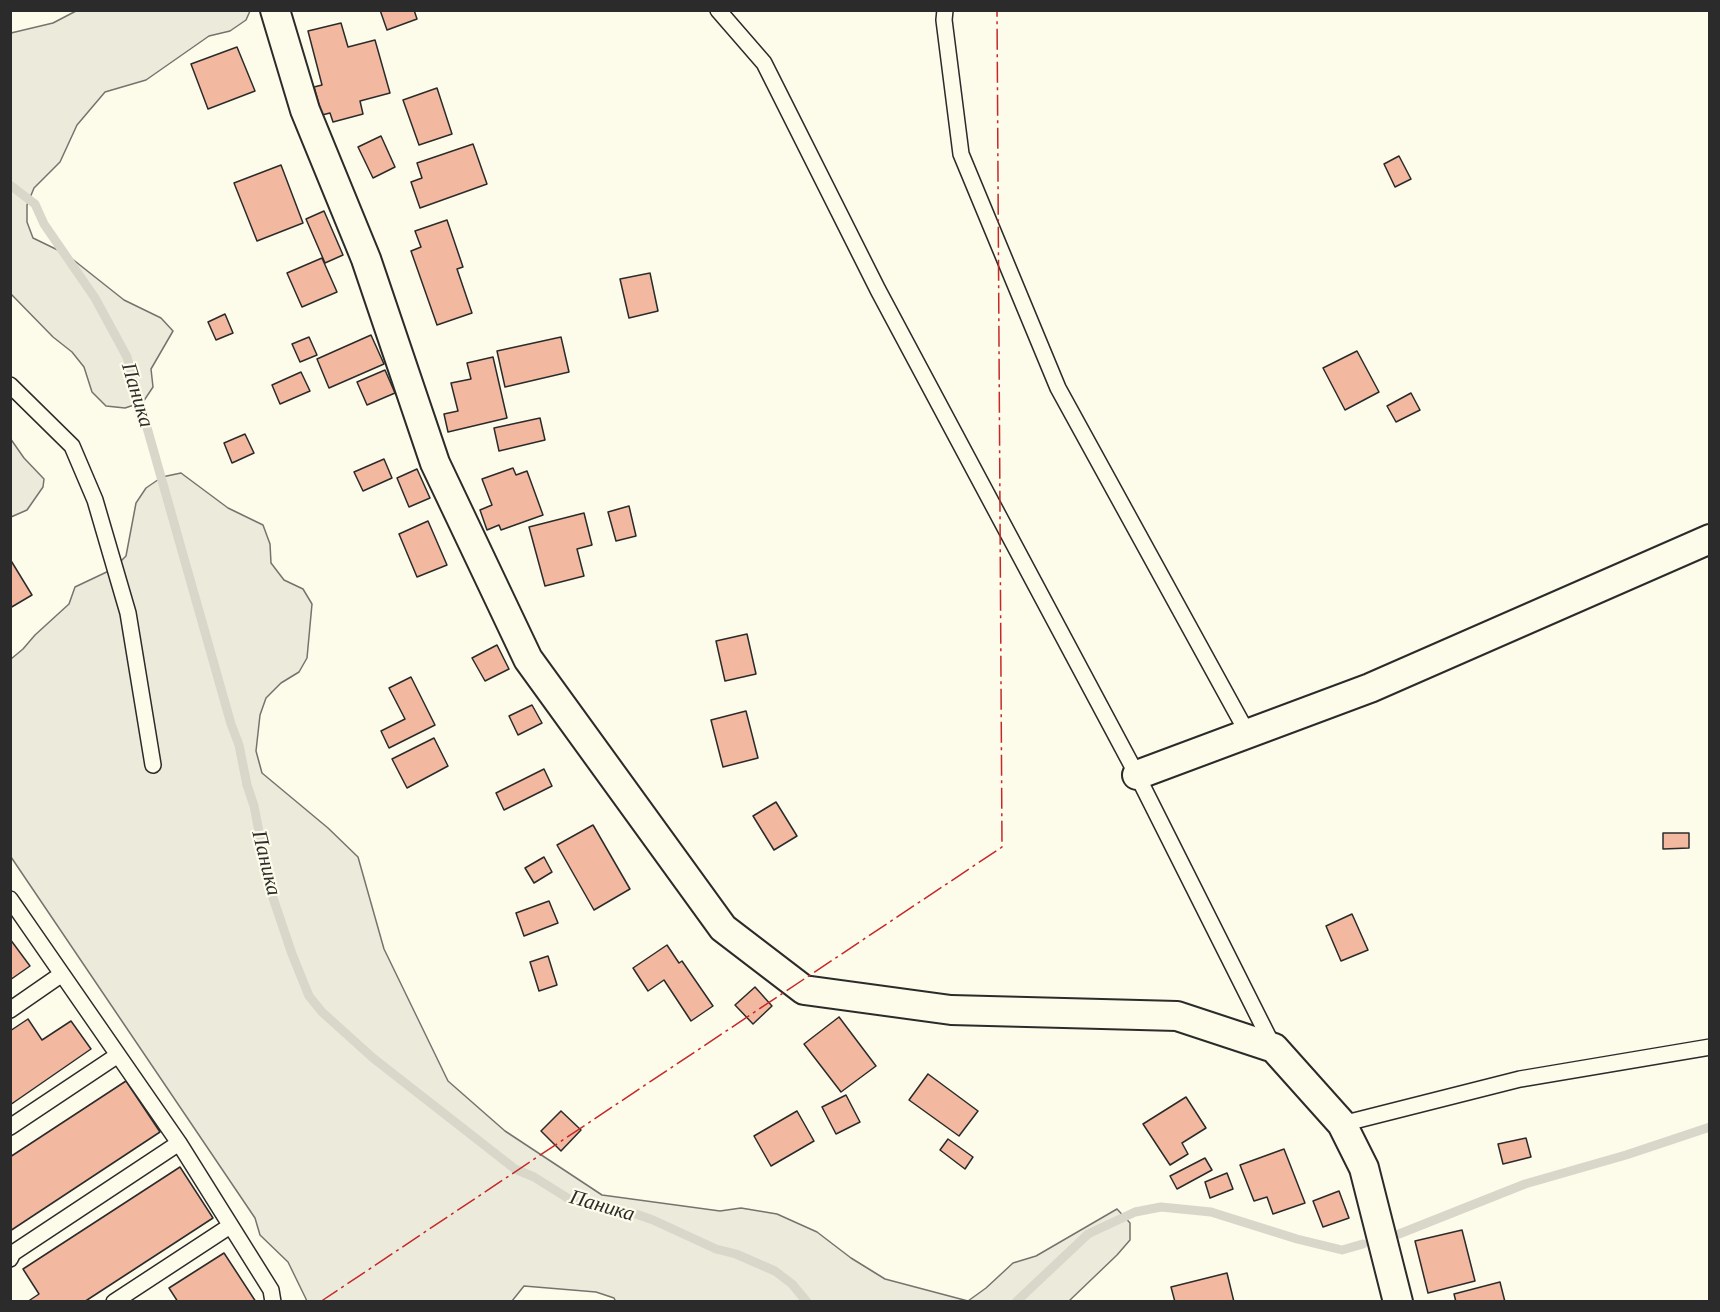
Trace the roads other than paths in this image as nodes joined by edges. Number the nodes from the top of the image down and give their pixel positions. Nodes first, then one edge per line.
1 (275, 10) edge
2 (718, 10) edge
3 (945, 10) edge
4 (10, 385) edge
5 (1710, 539) edge
6 (1248, 734) junction
7 (153, 765) dead end
8 (1137, 776) junction
9 (10, 899) edge
10 (62, 974) junction
11 (10, 1010) edge
12 (1710, 1047) edge
13 (1274, 1048) junction
14 (118, 1055) junction
15 (1342, 1124) junction
16 (10, 1127) edge
17 (178, 1143) junction
18 (230, 1226) junction
19 (10, 1259) edge
20 (114, 1302) edge
21 (273, 1302) edge
22 (1398, 1302) edge

1 - 13 street
2 - 8 lane
3 - 6 lane
4 - 7 lane
5 - 6 street
6 - 8 street
8 - 13 lane
9 - 10 lane
10 - 11 lane
10 - 14 lane
12 - 15 lane
13 - 15 street
14 - 16 lane
14 - 17 lane
15 - 22 street
17 - 18 lane
17 - 19 lane
18 - 20 lane
18 - 21 lane

